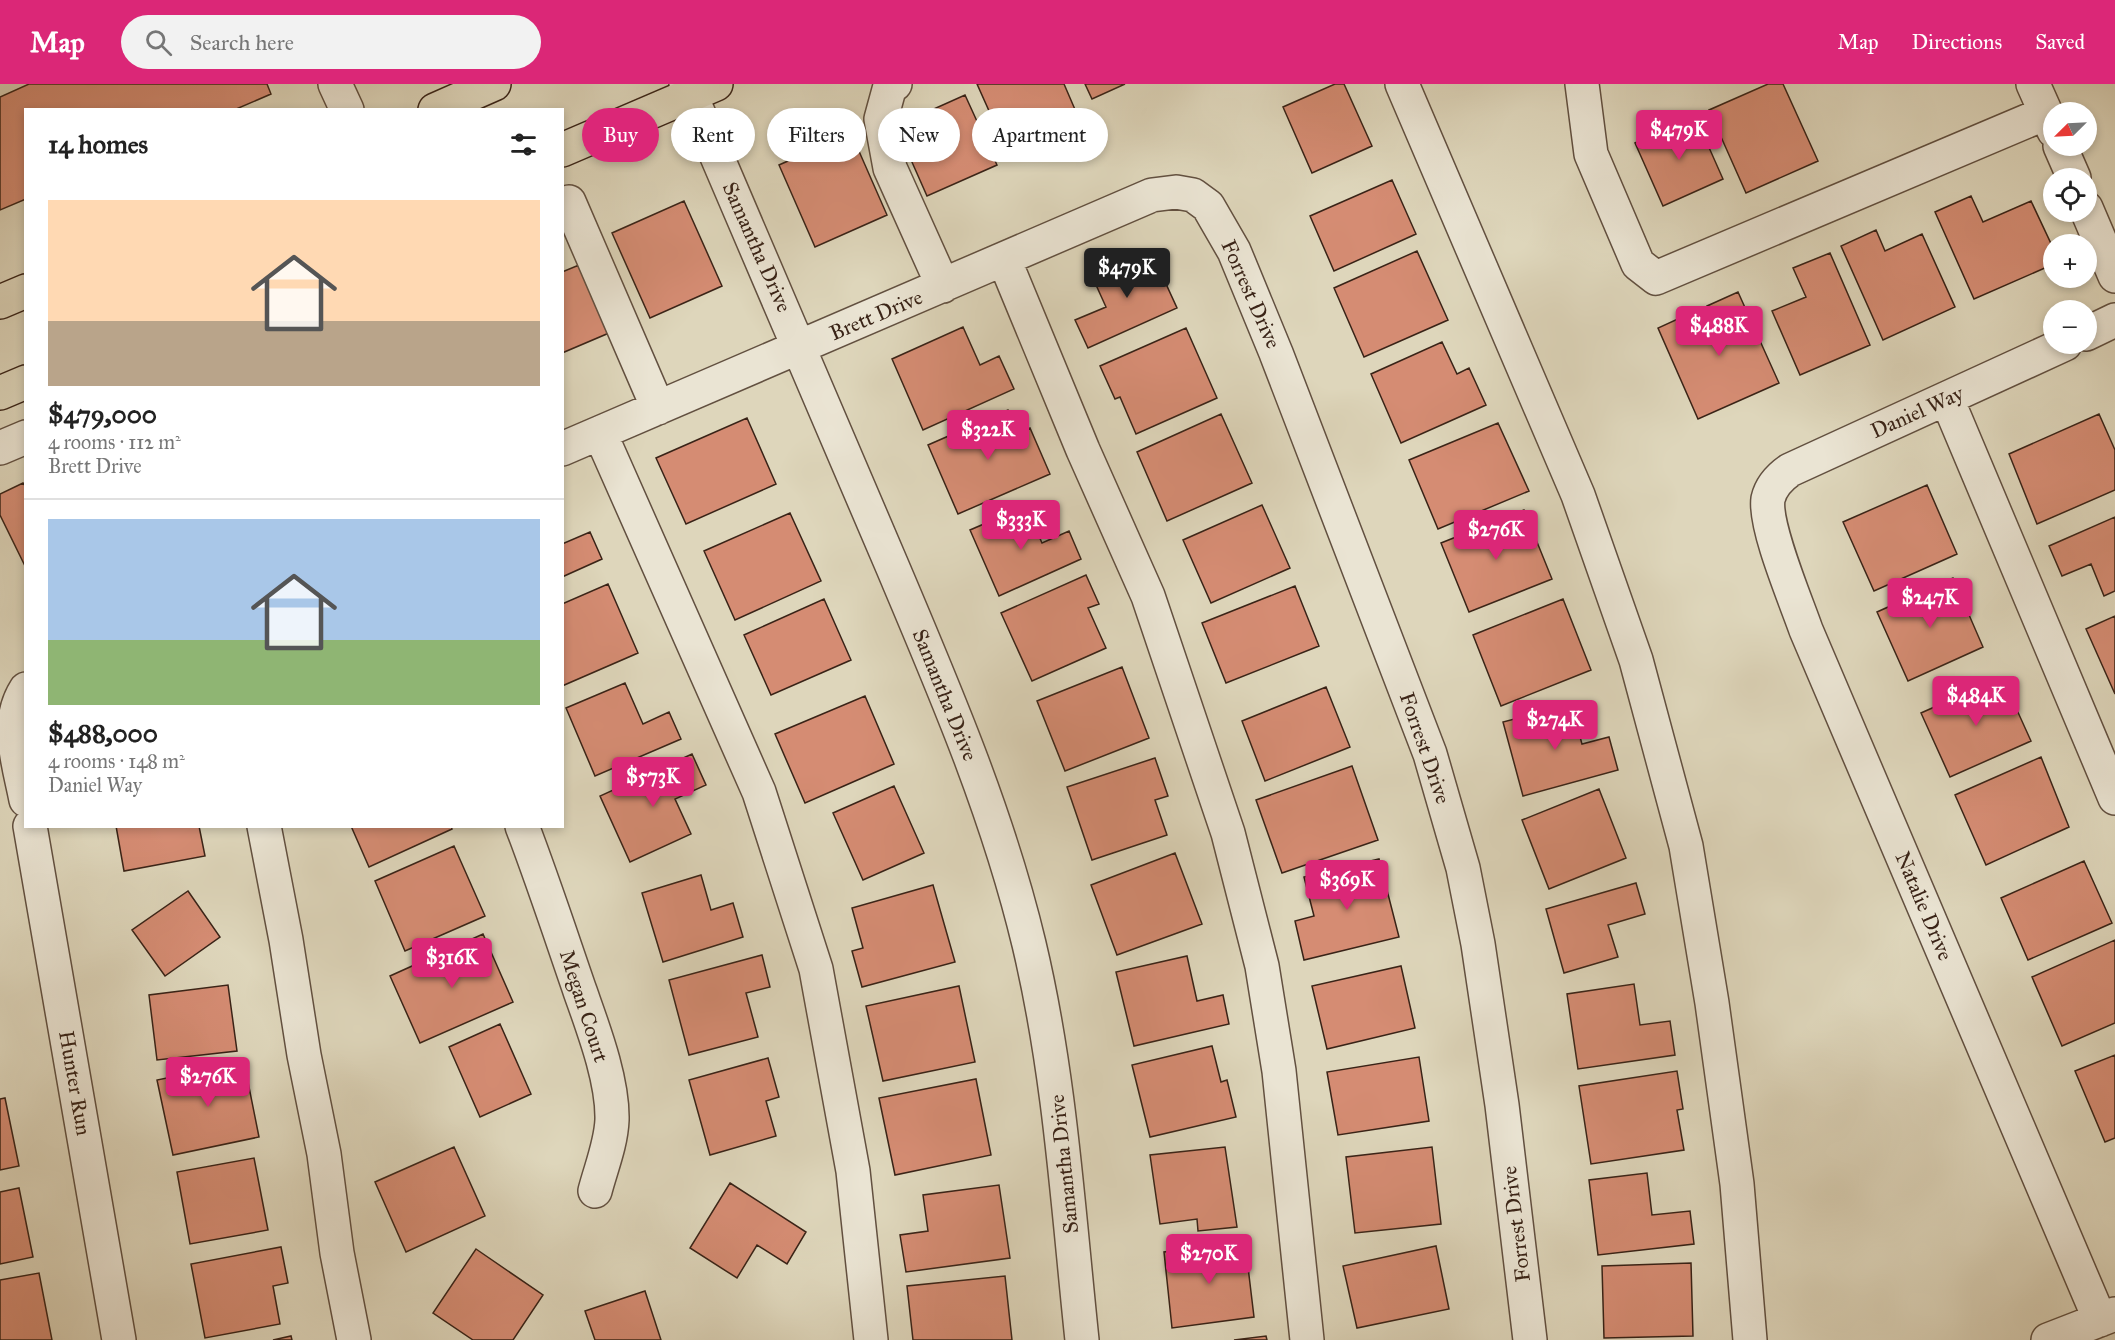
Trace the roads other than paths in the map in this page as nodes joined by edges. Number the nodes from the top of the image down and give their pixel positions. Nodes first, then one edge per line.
1 (335, 84) edge
2 (494, 84) edge
3 (895, 84) edge
4 (1402, 84) edge
5 (1582, 84) edge
6 (698, 88) edge
7 (346, 108) edge
8 (440, 108) edge
9 (2043, 109) edge
10 (564, 149) edge
11 (1193, 195) joint
12 (564, 204) edge
13 (2092, 222) edge
14 (1005, 259) junction
15 (2115, 276) edge
16 (943, 286) junction
17 (24, 292) edge
18 (0, 302) edge
19 (2115, 320) edge
20 (2097, 329) edge
21 (801, 348) junction
22 (2044, 354) edge
23 (24, 383) edge
24 (0, 393) edge
25 (1947, 399) junction
26 (658, 408) junction
27 (600, 433) junction
28 (24, 438) edge
29 (0, 448) edge
30 (564, 448) edge
31 (1773, 487) joint
32 (24, 693) edge
33 (24, 789) edge
34 (2115, 798) edge
35 (30, 828) edge
36 (264, 828) edge
37 (523, 828) edge
38 (595, 1191) dead end
39 (2108, 1317) edge
40 (119, 1340) edge
41 (354, 1340) edge
42 (871, 1340) edge
43 (1082, 1340) edge
44 (1307, 1340) edge
45 (1530, 1340) edge
46 (1750, 1340) edge
47 (2048, 1340) edge

1 - 7 street
2 - 8 main road
3 - 16 street
4 - 46 street
5 - 9 street
6 - 10 main road
6 - 21 street, Samantha Drive
11 - 14 street, Brett Drive
11 - 45 street, Forrest Drive
12 - 26 street
13 - 15 street
14 - 16 street, Brett Drive
14 - 44 street
16 - 21 street, Brett Drive
17 - 18 main road
19 - 20 street
21 - 26 street, Brett Drive
21 - 43 street, Samantha Drive
22 - 25 street, Daniel Way
23 - 24 main road
25 - 31 street, Daniel Way
25 - 34 street
26 - 27 street, Brett Drive
27 - 30 street, Brett Drive
27 - 42 street
28 - 29 street
31 - 39 street, Natalie Drive
32 - 33 street
35 - 40 street, Hunter Run
36 - 41 street
37 - 38 street, Megan Court
39 - 47 street

